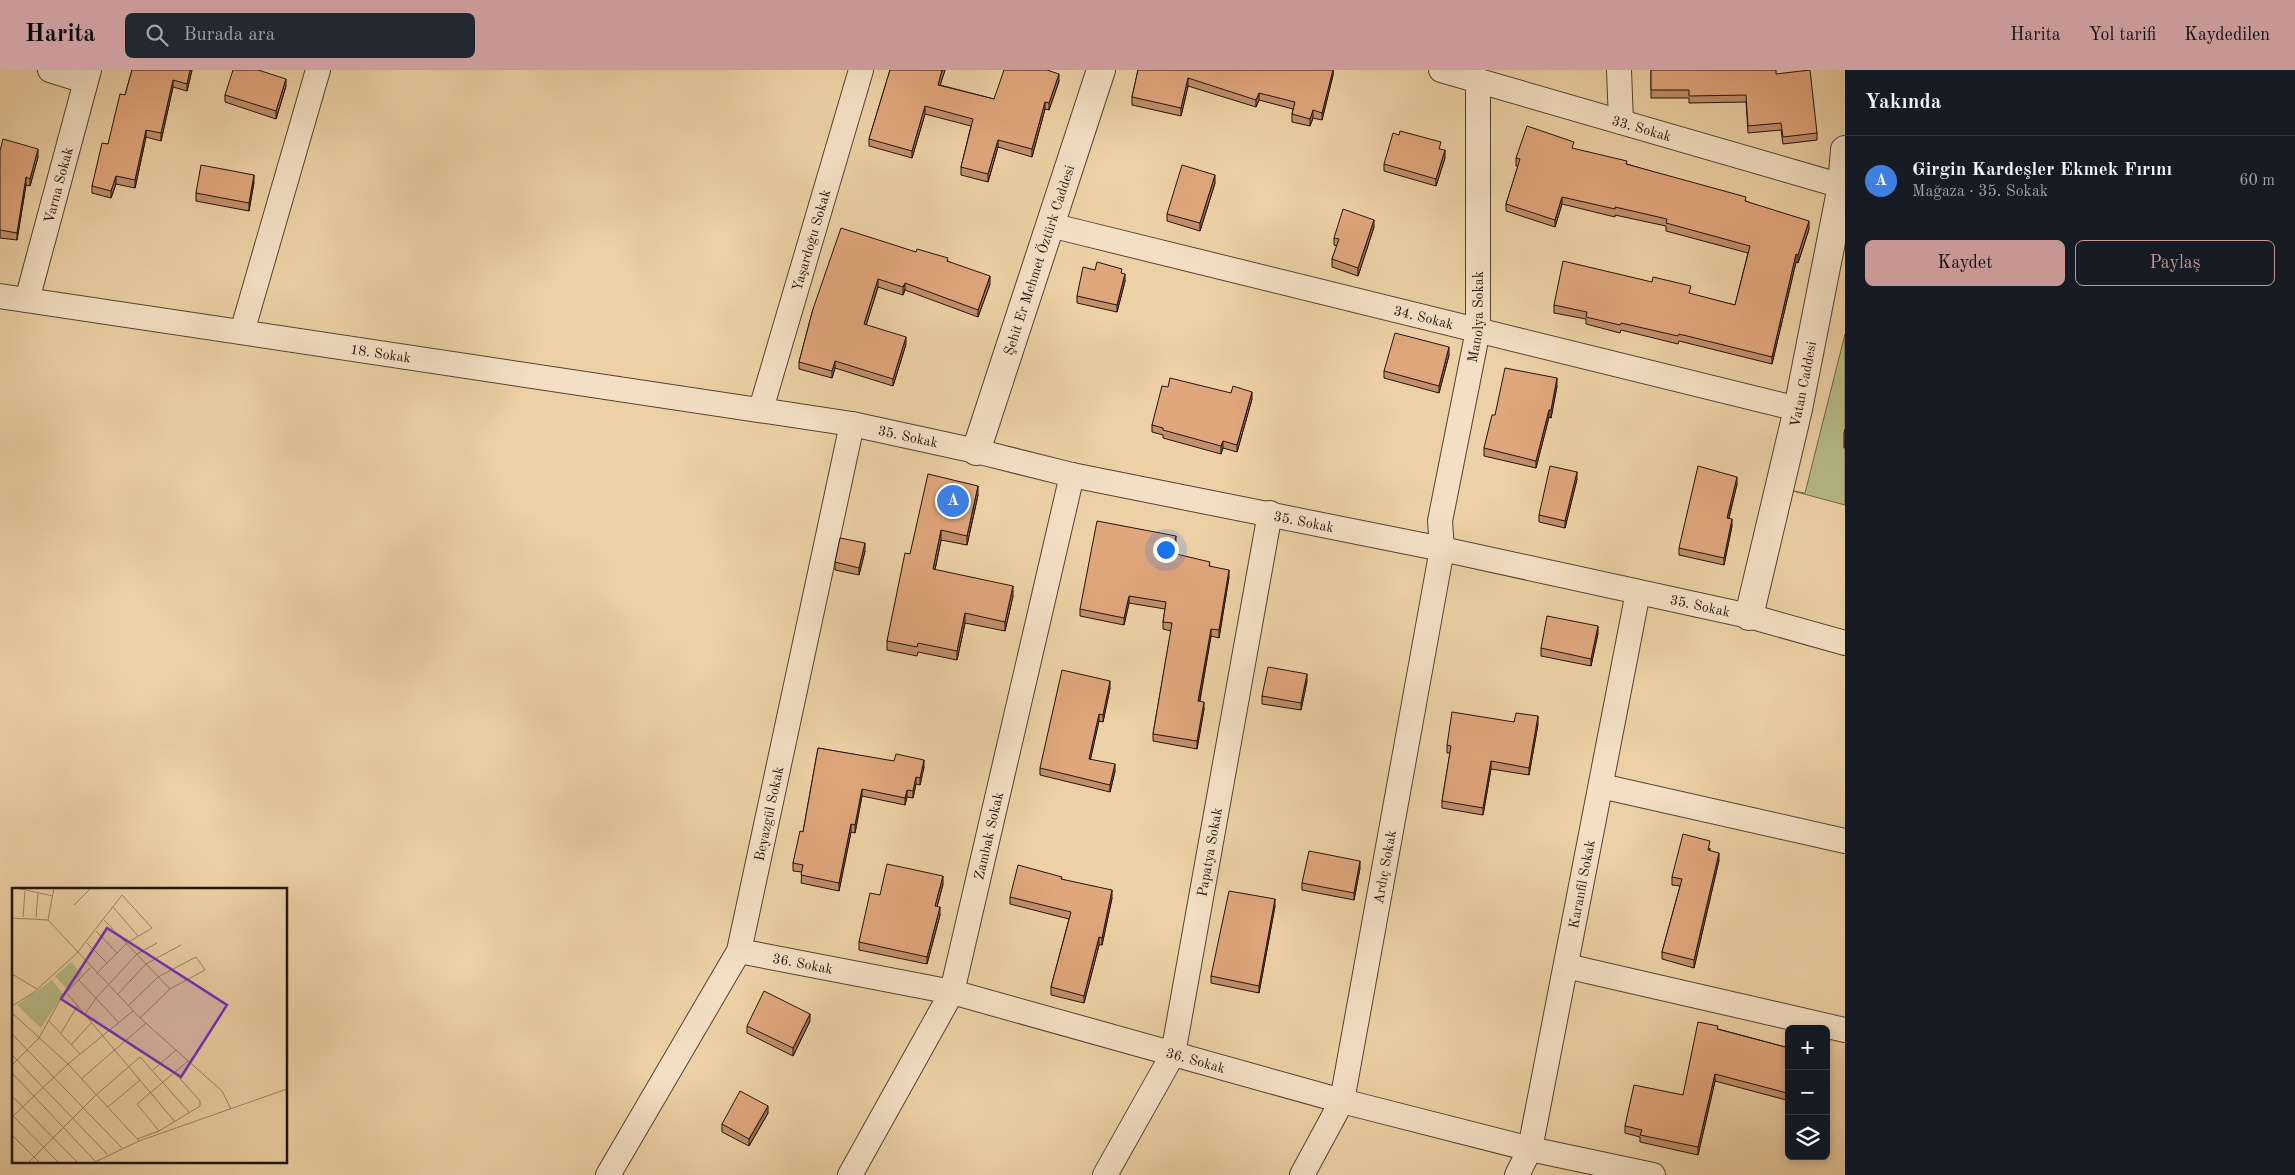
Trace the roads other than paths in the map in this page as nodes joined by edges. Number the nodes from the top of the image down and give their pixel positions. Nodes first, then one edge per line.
1 (50, 70) edge
2 (318, 70) edge
3 (861, 70) edge
4 (1101, 70) edge
5 (1441, 70) edge
6 (1619, 70) edge
7 (87, 75) edge
8 (1478, 81) junction
9 (1621, 122) junction
10 (1845, 150) edge
11 (1842, 186) junction
12 (1050, 225) junction
13 (0, 296) edge
14 (27, 300) junction
15 (1478, 330) junction
16 (242, 332) junction
17 (761, 409) junction
18 (1798, 409) junction
19 (852, 424) junction
20 (976, 450) junction
21 (1072, 475) junction
22 (1270, 513) junction
23 (1442, 548) junction
24 (1638, 592) junction
25 (1748, 616) junction
26 (1845, 643) edge
27 (1601, 786) junction
28 (1845, 841) edge
29 (738, 951) junction
30 (1566, 966) junction
31 (952, 992) junction
32 (1845, 1030) edge
33 (1173, 1054) junction
34 (1342, 1101) junction
35 (1530, 1149) junction
36 (608, 1175) edge
37 (850, 1175) edge
38 (1105, 1175) edge
39 (1302, 1175) edge
40 (1517, 1175) edge
41 (1652, 1175) edge

1 - 7 street
2 - 16 street
3 - 17 street, Yaşardoğu Sokak
4 - 12 street, Şehit Er Mehmet Öztürk Caddesi
5 - 8 street, 33. Sokak
6 - 9 street
7 - 14 street, Varna Sokak
8 - 9 street, 33. Sokak
8 - 15 street, Manolya Sokak
9 - 11 street, 33. Sokak
10 - 11 street, Vatan Caddesi
11 - 18 street, Vatan Caddesi
12 - 15 street, 34. Sokak
12 - 20 street, Şehit Er Mehmet Öztürk Caddesi
13 - 14 street, 18. Sokak
14 - 16 street, 18. Sokak
15 - 18 street, 34. Sokak
15 - 23 street, Manolya Sokak
16 - 17 street, 18. Sokak
17 - 19 street, 35. Sokak
18 - 25 street, Vatan Caddesi
19 - 20 street, 35. Sokak
19 - 29 street, Beyazgül Sokak
20 - 21 street, 35. Sokak
21 - 22 street, 35. Sokak
21 - 31 street, Zambak Sokak
22 - 23 street, 35. Sokak
22 - 33 street, Papatya Sokak
23 - 24 street, 35. Sokak
23 - 34 street, Ardıç Sokak
24 - 25 street, 35. Sokak
24 - 27 street, Karanfil Sokak
25 - 26 street, 35. Sokak
27 - 28 street
27 - 30 street, Karanfil Sokak
29 - 31 street, 36. Sokak
29 - 36 street, Beyazgül Sokak
30 - 32 street
30 - 35 street, Karanfil Sokak
31 - 33 street, 36. Sokak
31 - 37 street, Zambak Sokak
33 - 34 street, 36. Sokak
33 - 38 street, Papatya Sokak
34 - 35 street, 36. Sokak
34 - 39 street, Ardıç Sokak
35 - 40 street, Karanfil Sokak
35 - 41 street, 36. Sokak

